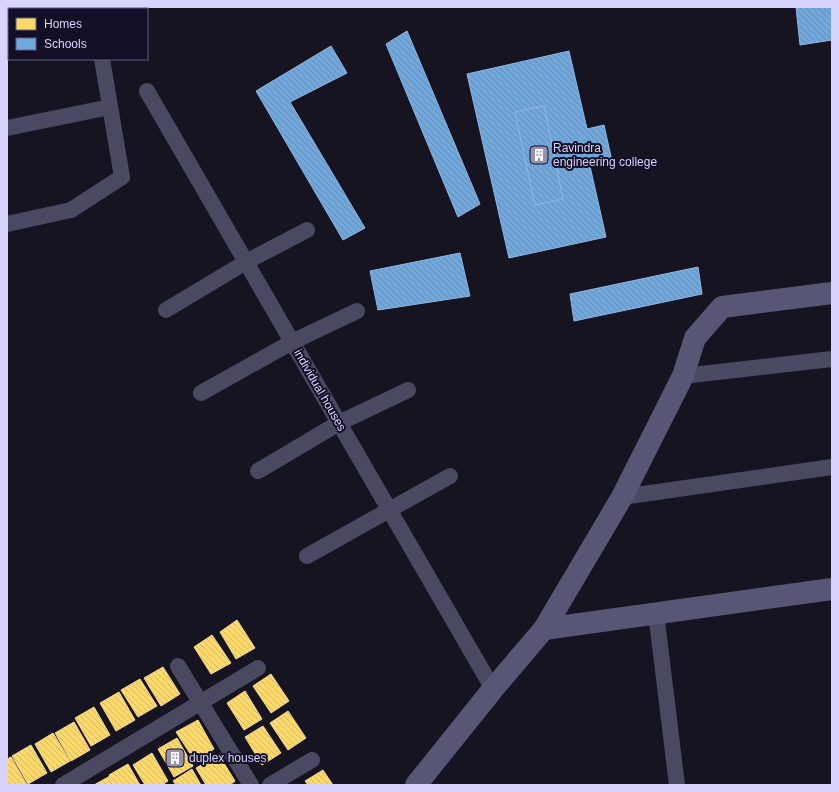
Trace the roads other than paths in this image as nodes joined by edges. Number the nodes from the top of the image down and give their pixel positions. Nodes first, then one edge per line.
1 (102, 60) edge
2 (147, 91) dead end
3 (110, 107) junction
4 (7, 128) edge
5 (7, 224) edge
6 (307, 230) dead end
7 (246, 262) junction
8 (832, 293) edge
9 (166, 310) dead end
10 (357, 311) dead end
11 (292, 342) junction
12 (832, 360) edge
13 (683, 376) junction
14 (408, 390) dead end
15 (201, 394) dead end
16 (339, 423) junction
17 (832, 467) edge
18 (258, 471) dead end
19 (450, 476) dead end
20 (622, 497) junction
21 (390, 510) junction
22 (307, 556) dead end
23 (832, 589) edge
24 (656, 613) junction
25 (544, 628) junction
26 (178, 666) dead end
27 (258, 668) dead end
28 (493, 689) junction
29 (201, 703) junction
30 (312, 760) dead end
31 (63, 785) edge
32 (251, 785) edge
33 (270, 785) edge
34 (416, 785) edge
35 (677, 785) edge

1 - 3 street
2 - 7 street, individual houses
3 - 4 street
3 - 5 street
6 - 7 street
7 - 9 street
7 - 11 street, individual houses
8 - 13 street
10 - 11 street
11 - 15 street
11 - 16 street, individual houses
12 - 13 street
13 - 20 street
14 - 16 street
16 - 18 street
16 - 21 street, individual houses
17 - 20 street
19 - 21 street
20 - 25 street
21 - 22 street
21 - 28 street, individual houses
23 - 24 street
24 - 25 street
24 - 35 street
25 - 28 street
26 - 29 street
27 - 29 street
28 - 34 street
29 - 31 street
29 - 32 street
30 - 33 street

